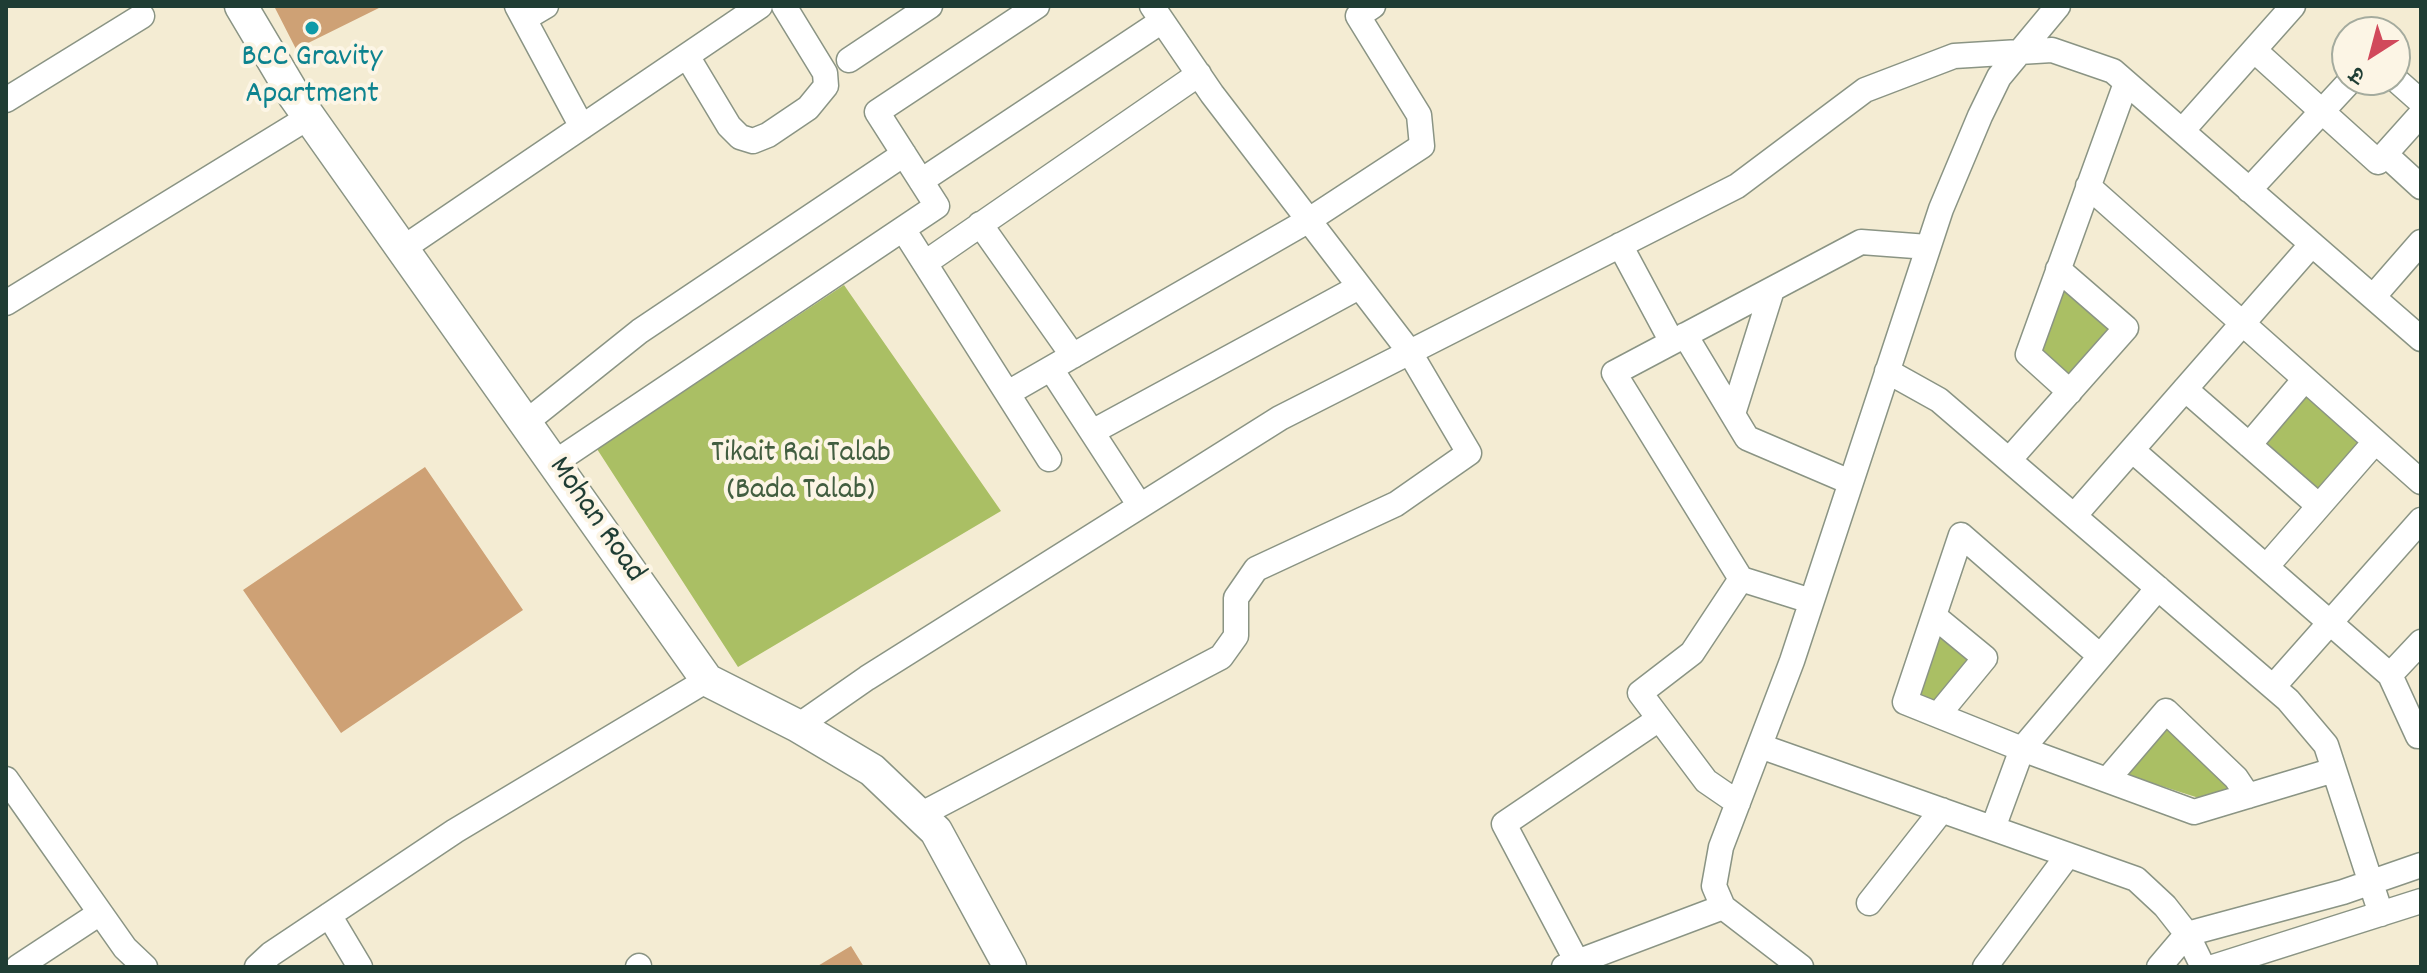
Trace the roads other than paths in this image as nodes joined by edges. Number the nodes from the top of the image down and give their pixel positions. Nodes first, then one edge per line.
1 (241, 6) edge
2 (546, 6) edge
3 (760, 6) edge
4 (784, 6) edge
5 (930, 6) edge
6 (1037, 6) edge
7 (1373, 6) edge
8 (2058, 6) edge
9 (2293, 6) edge
10 (520, 12) edge
11 (1157, 14) edge
12 (142, 16) dead end
13 (2254, 50) junction
14 (2019, 54) junction
15 (687, 56) junction
16 (849, 60) dead end
17 (1199, 74) junction
18 (2126, 83) junction
19 (2336, 96) edge
20 (6, 100) edge
21 (2322, 111) junction
22 (2421, 114) edge
23 (309, 117) junction
24 (582, 127) junction
25 (2182, 131) junction
26 (904, 154) junction
27 (2385, 154) junction
28 (921, 181) junction
29 (2088, 186) junction
30 (2421, 187) edge
31 (2249, 190) junction
32 (1309, 220) junction
33 (980, 224) junction
34 (903, 229) junction
35 (2421, 242) edge
36 (2312, 244) junction
37 (1620, 245) junction
38 (1928, 247) junction
39 (402, 249) junction
40 (925, 263) junction
41 (2058, 269) junction
42 (1359, 287) junction
43 (1772, 290) junction
44 (2373, 297) junction
45 (6, 303) edge
46 (2243, 324) junction
47 (1679, 339) junction
48 (2421, 339) edge
49 (1409, 351) junction
50 (1073, 356) junction
51 (1051, 369) junction
52 (1887, 371) junction
53 (2305, 379) junction
54 (2185, 389) junction
55 (2070, 392) junction
56 (1008, 393) junction
57 (1733, 414) junction
58 (525, 423) junction
59 (1092, 432) junction
60 (2375, 442) junction
61 (2249, 445) junction
62 (2132, 450) junction
63 (1049, 459) dead end
64 (2009, 460) junction
65 (554, 463) junction
66 (1850, 482) junction
67 (2421, 482) edge
68 (1140, 506) junction
69 (2319, 506) junction
70 (2074, 516) junction
71 (2421, 520) edge
72 (2266, 567) junction
73 (1741, 579) junction
74 (2158, 588) junction
75 (1811, 601) junction
76 (1934, 616) junction
77 (2330, 623) junction
78 (2421, 642) edge
79 (2100, 656) junction
80 (2390, 675) junction
81 (707, 680) junction
82 (2273, 687) junction
83 (1938, 715) junction
84 (1659, 719) junction
85 (798, 726) junction
86 (2421, 736) edge
87 (1760, 746) junction
88 (2022, 749) junction
89 (2334, 770) junction
90 (2107, 780) junction
91 (10, 795) edge
92 (2248, 796) junction
93 (1738, 803) junction
94 (1942, 810) junction
95 (920, 815) junction
96 (1993, 828) junction
97 (2068, 855) junction
98 (2421, 865) edge
99 (2370, 882) junction
100 (2421, 901) edge
101 (1869, 903) dead end
102 (1723, 907) junction
103 (100, 913) junction
104 (2381, 914) junction
105 (329, 915) junction
106 (2187, 934) junction
107 (1570, 964) edge
108 (2223, 965) edge
109 (18, 967) edge
110 (145, 967) edge
111 (257, 967) edge
112 (360, 967) edge
113 (1010, 967) edge
114 (1801, 967) edge
115 (1985, 967) edge
116 (2159, 967) edge
117 (2203, 967) edge

1 - 23 main road, Mohan Road
2 - 10 street
3 - 15 street
4 - 15 street
5 - 16 street
6 - 26 street
7 - 32 street
8 - 14 street
9 - 13 street
10 - 24 street
11 - 17 street
11 - 28 street
12 - 20 street
13 - 21 street
13 - 25 street
14 - 18 street
14 - 37 street
14 - 38 street
15 - 24 street
17 - 32 street
17 - 33 street
18 - 25 street
18 - 29 street
19 - 21 street
21 - 27 street
21 - 31 street
22 - 27 street
23 - 39 main road, Mohan Road
23 - 45 street
24 - 39 street
25 - 31 street
26 - 28 street
26 - 58 street
27 - 30 street
28 - 34 street
29 - 41 street
29 - 46 street
31 - 36 street
32 - 42 street
32 - 50 street
33 - 40 street
33 - 50 street
34 - 40 street
34 - 65 street
35 - 44 street
36 - 44 street
36 - 46 street
37 - 47 street
37 - 49 street
38 - 43 street
38 - 52 street
39 - 58 main road, Mohan Road
40 - 56 street
41 - 55 street
41 - 55 street
42 - 49 street
42 - 59 street
43 - 47 street
43 - 57 street
44 - 48 street
46 - 53 street
46 - 54 street
47 - 57 street
47 - 73 street
49 - 68 street
49 - 95 street
50 - 51 street
51 - 56 street
51 - 59 street
52 - 64 street
52 - 66 street
53 - 60 street
53 - 61 street
54 - 61 street
54 - 62 street
55 - 64 street
56 - 63 street
57 - 66 street
58 - 65 main road, Mohan Road
59 - 68 street
60 - 67 street
60 - 69 street
61 - 69 street
62 - 70 street
62 - 72 street
64 - 70 street
65 - 81 main road, Mohan Road
66 - 75 street
68 - 85 street
69 - 72 street
70 - 74 street
71 - 77 street
72 - 77 street
73 - 75 street
73 - 84 street
74 - 79 street
74 - 82 street
75 - 87 street
76 - 79 street
76 - 83 street
76 - 83 street
77 - 80 street
77 - 82 street
78 - 80 street
79 - 88 street
80 - 86 street
81 - 85 main road, Mohan Road
81 - 105 street
82 - 89 street
83 - 88 street
84 - 93 street
84 - 107 street
85 - 95 main road, Mohan Road
87 - 93 street
87 - 94 street
88 - 90 street
88 - 96 street
89 - 92 street
89 - 99 street
90 - 92 street
90 - 92 street
91 - 103 street
93 - 102 street
94 - 96 street
94 - 101 street
95 - 113 main road, Mohan Road
96 - 97 street
97 - 106 street
97 - 115 street
98 - 99 street
99 - 104 street
99 - 106 street
100 - 104 street
102 - 107 street
102 - 114 street
103 - 109 street
103 - 110 street
104 - 108 street
105 - 111 street
105 - 112 street
106 - 116 street
106 - 117 street

